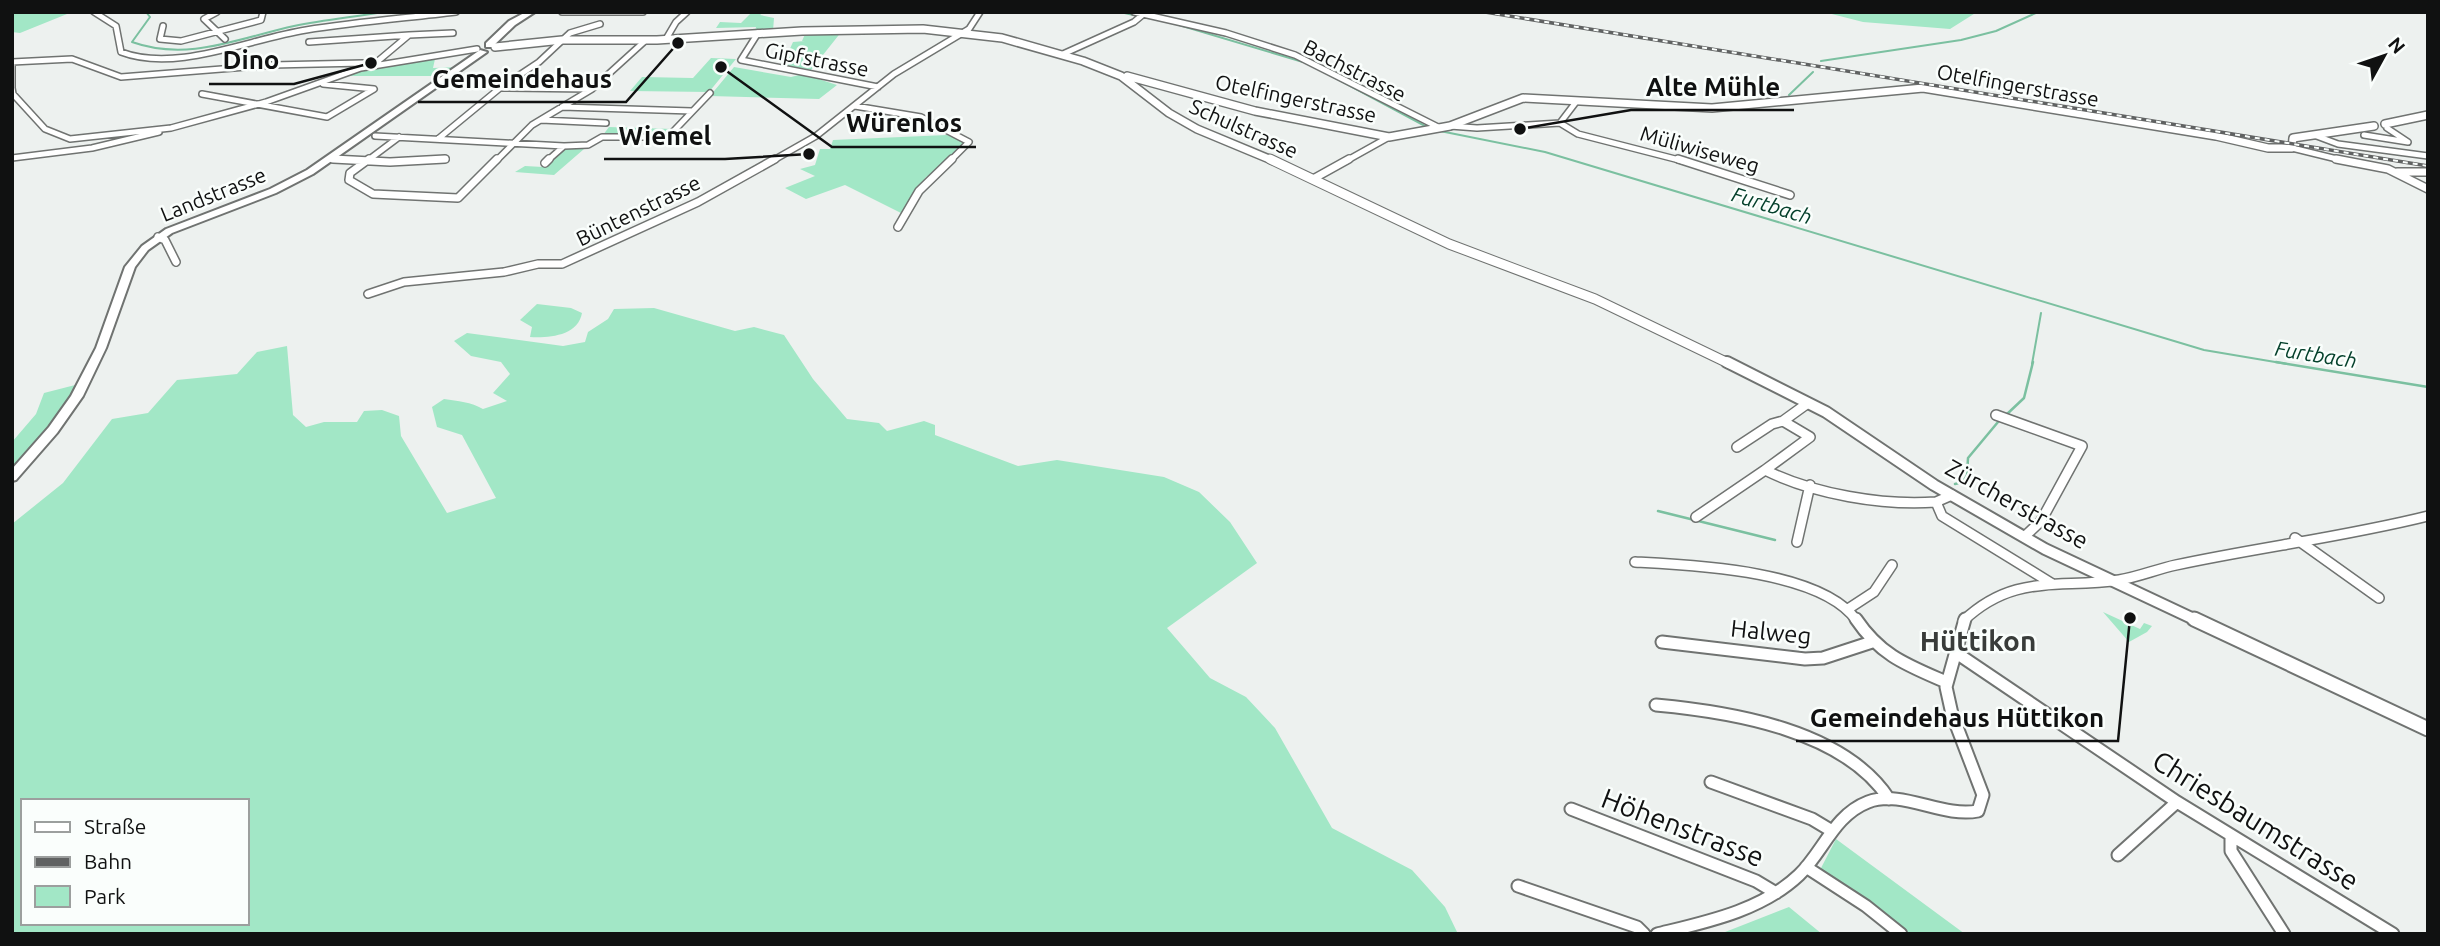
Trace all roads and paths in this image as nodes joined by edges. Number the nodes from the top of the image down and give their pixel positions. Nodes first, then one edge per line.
1 (94, 12) edge
2 (217, 12) edge
3 (263, 12) edge
4 (456, 12) edge
5 (532, 12) edge
6 (562, 12) edge
7 (643, 12) edge
8 (687, 12) edge
9 (980, 12) edge
10 (1133, 12) edge
11 (1144, 15) edge
12 (600, 24) dead end
13 (163, 26) dead end
14 (217, 32) junction
15 (963, 32) junction
16 (453, 33) dead end
17 (758, 33) junction
18 (409, 35) junction
19 (225, 39) dead end
20 (666, 39) junction
21 (562, 40) junction
22 (646, 40) junction
23 (309, 42) dead end
24 (486, 48) junction
25 (1063, 54) junction
26 (12, 62) edge
27 (380, 62) junction
28 (1121, 76) junction
29 (318, 83) junction
30 (12, 87) edge
31 (878, 87) junction
32 (500, 88) junction
33 (592, 89) junction
34 (710, 93) dead end
35 (202, 94) dead end
36 (1576, 102) junction
37 (258, 104) junction
38 (855, 106) junction
39 (560, 107) junction
40 (692, 111) junction
41 (2428, 115) edge
42 (539, 120) junction
43 (606, 123) dead end
44 (1560, 124) junction
45 (1450, 125) junction
46 (2386, 126) junction
47 (171, 128) junction
48 (1436, 129) junction
49 (2315, 135) junction
50 (2364, 135) dead end
51 (375, 136) dead end
52 (399, 137) junction
53 (1389, 137) junction
54 (438, 139) junction
55 (513, 142) junction
56 (565, 146) junction
57 (2291, 148) junction
58 (2428, 156) edge
59 (12, 158) edge
60 (331, 159) junction
61 (446, 159) dead end
62 (365, 162) junction
63 (545, 163) dead end
64 (2395, 172) junction
65 (2428, 172) edge
66 (1313, 178) junction
67 (2428, 189) edge
68 (1790, 195) dead end
69 (898, 227) dead end
70 (158, 237) junction
71 (176, 262) dead end
72 (368, 294) dead end
73 (1595, 299) joint
74 (1808, 403) junction
75 (1996, 415) dead end
76 (1783, 421) junction
77 (1737, 447) dead end
78 (1765, 470) junction
79 (12, 477) edge
80 (1810, 485) junction
81 (1952, 495) junction
82 (1936, 502) junction
83 (2428, 516) edge
84 (1696, 517) dead end
85 (2024, 537) junction
86 (2299, 540) junction
87 (1797, 542) dead end
88 (1635, 562) dead end
89 (1892, 565) dead end
90 (2112, 582) junction
91 (2051, 583) junction
92 (2379, 598) dead end
93 (1848, 609) junction
94 (1662, 642) dead end
95 (1872, 642) junction
96 (1955, 652) junction
97 (1947, 682) junction
98 (1656, 705) dead end
99 (2428, 729) edge
100 (1711, 782) dead end
101 (1889, 799) junction
102 (2177, 803) junction
103 (1571, 809) dead end
104 (1832, 831) junction
105 (2231, 835) junction
106 (2118, 855) dead end
107 (1806, 867) junction
108 (1518, 886) dead end
109 (1776, 893) junction
110 (1644, 934) edge
111 (1657, 934) edge
112 (1901, 934) edge
113 (2284, 934) edge
114 (2393, 934) edge

1 - 4 street
2 - 14 street
3 - 14 street
5 - 24 main road, Landstrasse
6 - 7 street
8 - 20 street
9 - 15 street, Büntenstrasse
10 - 11 street, Bachstrasse
11 - 25 street
11 - 48 street, Bachstrasse
12 - 21 street
13 - 14 street
14 - 19 street
15 - 17 street, Schulstrasse
15 - 25 street, Schulstrasse
15 - 31 street, Büntenstrasse
16 - 18 street
17 - 20 street, Schulstrasse
17 - 31 street, Gipfstrasse
18 - 23 street
18 - 27 street
20 - 22 street, Schulstrasse
21 - 22 street, Schulstrasse
21 - 24 street, Schulstrasse
21 - 32 street
22 - 33 street
24 - 27 street
24 - 60 main road, Landstrasse
25 - 28 street, Schulstrasse
26 - 27 street
26 - 30 street
27 - 29 street
28 - 53 street, Otelfingerstrasse
28 - 66 street, Schulstrasse
29 - 37 street
29 - 37 street
30 - 47 street
31 - 38 street, Büntenstrasse
32 - 33 street
32 - 54 street
33 - 39 street
34 - 40 street
35 - 37 street
36 - 44 street
36 - 45 street, Otelfingerstrasse
36 - 57 street, Otelfingerstrasse
37 - 47 street
38 - 69 street
38 - 72 street, Büntenstrasse
39 - 40 street
39 - 42 street
40 - 56 street
41 - 46 street
42 - 43 street
42 - 55 street
44 - 45 street, Müliwiseweg
44 - 68 street, Müliwiseweg
45 - 48 street, Otelfingerstrasse
46 - 49 street
46 - 50 street
47 - 59 street
48 - 53 street, Otelfingerstrasse
49 - 57 street
49 - 58 street
51 - 52 street
52 - 54 street
52 - 62 street
53 - 66 street
54 - 55 street
55 - 56 street
55 - 62 street
56 - 63 street
57 - 64 street
60 - 62 street
60 - 70 main road, Landstrasse
61 - 62 street
64 - 65 street
64 - 67 street
66 - 73 street, Schulstrasse
70 - 71 street
70 - 79 main road, Landstrasse
73 - 74 street, Zürcherstrasse
74 - 76 street
74 - 81 street, Zürcherstrasse
75 - 85 street
76 - 77 street
76 - 78 street
78 - 80 street
78 - 84 street
80 - 82 street
80 - 87 street
81 - 82 street
81 - 85 street, Zürcherstrasse
82 - 91 street
83 - 86 street
85 - 90 street, Zürcherstrasse
86 - 90 street
86 - 92 street
88 - 93 street
89 - 93 street
90 - 91 street
90 - 99 street, Zürcherstrasse
91 - 96 street
93 - 95 street
94 - 95 street, Halweg
95 - 97 street
96 - 97 street
96 - 102 street, Chriesbaumstrasse
97 - 101 street
98 - 101 street
100 - 104 street
101 - 104 street
102 - 105 street, Chriesbaumstrasse
102 - 106 street
103 - 109 street, Höhenstrasse
104 - 107 street
105 - 113 street
105 - 114 street, Chriesbaumstrasse
107 - 109 street
107 - 112 street
108 - 110 street
109 - 111 street

